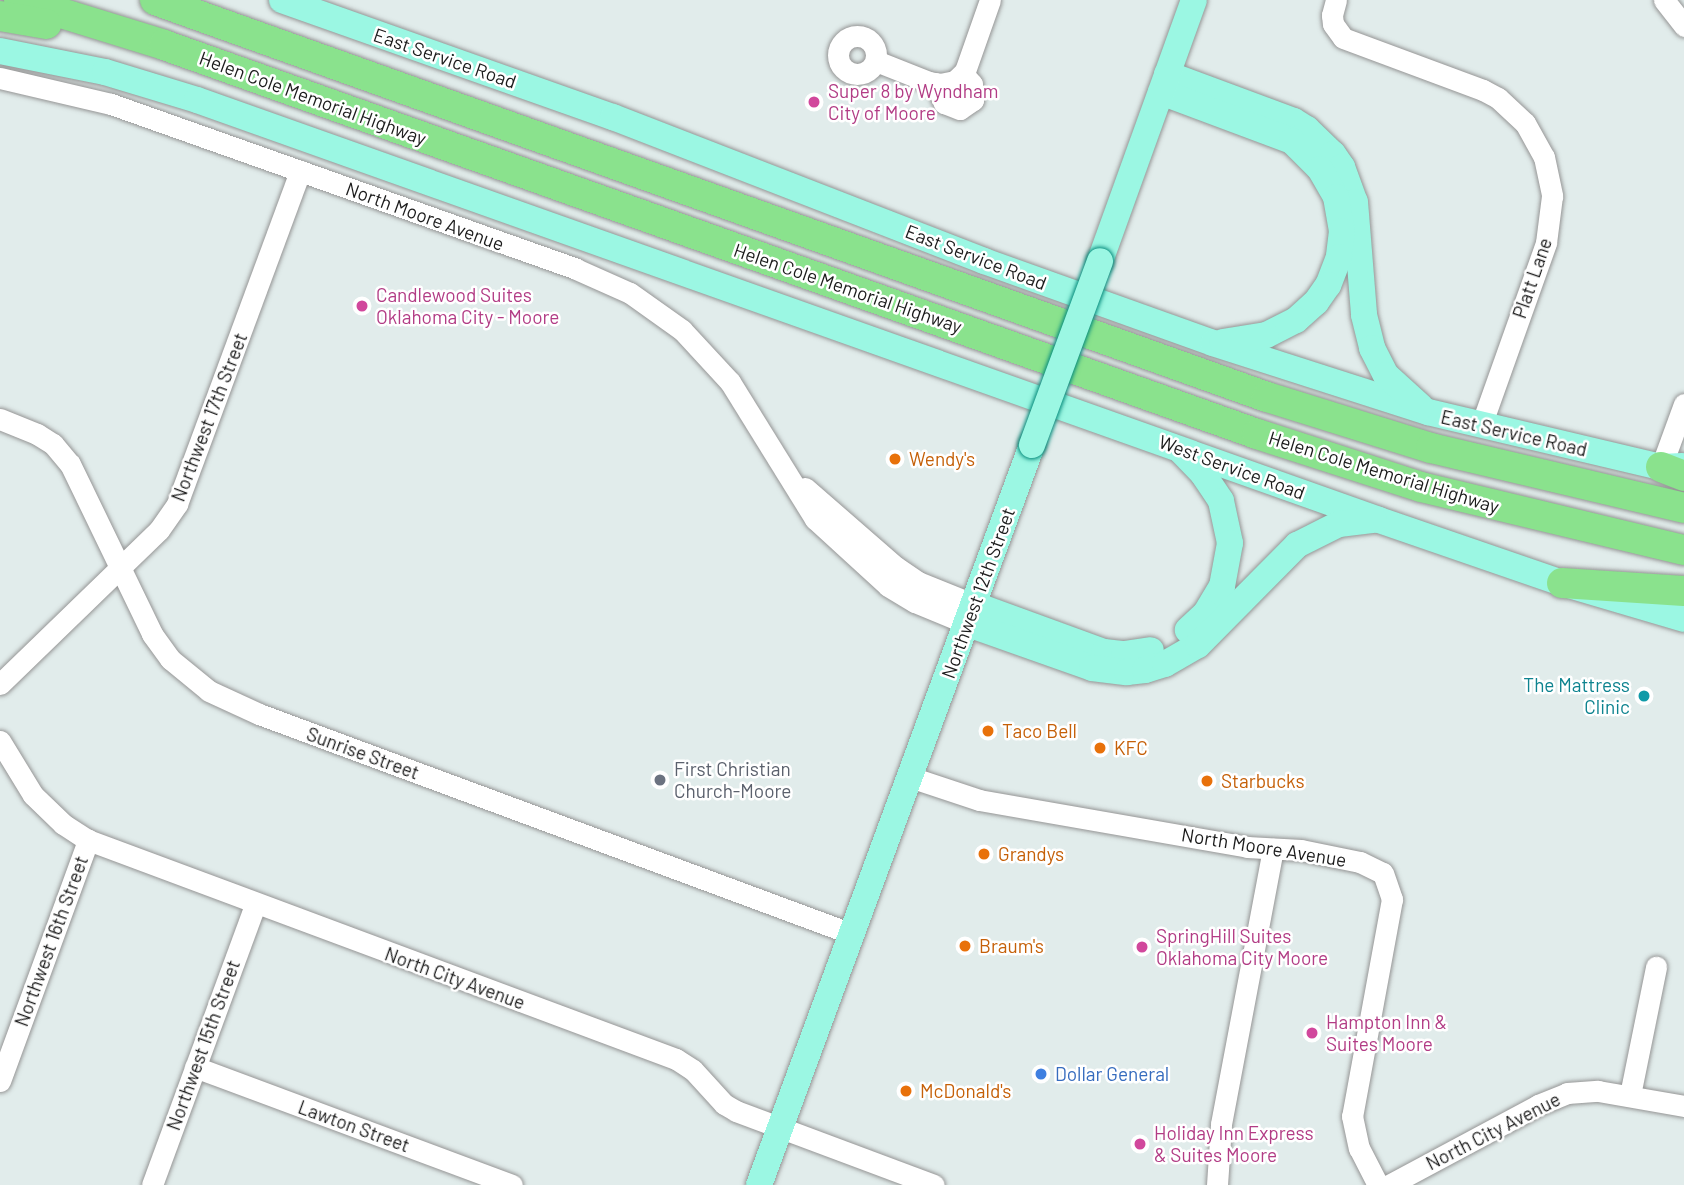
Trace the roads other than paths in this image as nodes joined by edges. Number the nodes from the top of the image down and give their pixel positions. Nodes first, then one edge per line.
1 (19, 0) edge
2 (155, 0) edge
3 (282, 0) edge
4 (990, 0) edge
5 (1194, 0) edge
6 (1336, 0) edge
7 (1664, 0) edge
8 (0, 16) edge
9 (1684, 26) edge
10 (164, 45) junction
11 (0, 51) edge
12 (876, 61) dead end
13 (0, 78) edge
14 (1164, 83) junction
15 (300, 171) junction
16 (1213, 343) junction
17 (1684, 404) edge
18 (1427, 412) junction
19 (0, 419) edge
20 (1480, 426) junction
21 (1178, 448) junction
22 (1676, 470) edge
23 (1684, 508) edge
24 (1379, 520) junction
25 (1684, 550) edge
26 (120, 569) junction
27 (1562, 583) junction
28 (1684, 591) edge
29 (971, 614) junction
30 (1684, 619) edge
31 (0, 684) edge
32 (0, 741) edge
33 (910, 777) junction
34 (88, 840) junction
35 (1273, 849) junction
36 (256, 905) junction
37 (852, 934) junction
38 (1656, 967) dead end
39 (195, 1067) junction
40 (0, 1081) edge
41 (1630, 1095) junction
42 (1684, 1106) edge
43 (780, 1129) junction
44 (152, 1185) edge
45 (512, 1185) edge
46 (759, 1185) edge
47 (934, 1185) edge
48 (1217, 1185) edge
49 (1378, 1185) edge
50 (1389, 1185) edge

1 - 10 highway, Helen Cole Memorial Highway
2 - 23 highway, Helen Cole Memorial Highway
3 - 16 main road, East Service Road
4 - 12 street
5 - 14 main road, Northwest 12th Street
6 - 20 street, Platt Lane
7 - 9 street
8 - 10 highway
10 - 25 highway, Helen Cole Memorial Highway
11 - 21 main road, West Service Road
13 - 15 street, North Moore Avenue
14 - 16 main road
14 - 18 main road
14 - 29 main road, Northwest 12th Street, bridge
15 - 26 street, Northwest 17th Street
15 - 29 street, North Moore Avenue
16 - 18 main road, East Service Road
17 - 22 street
18 - 20 main road, East Service Road
19 - 26 street, Sunrise Street
20 - 22 main road, East Service Road
21 - 24 main road, West Service Road
21 - 29 main road
24 - 27 main road
24 - 29 main road
26 - 31 street, Northwest 17th Street
26 - 37 street, Sunrise Street
27 - 28 highway
27 - 30 main road
29 - 33 main road, Northwest 12th Street
32 - 34 street, North City Avenue
33 - 35 street, North Moore Avenue
33 - 37 main road, Northwest 12th Street
34 - 36 street, North City Avenue
34 - 40 street, Northwest 16th Street
35 - 48 street
35 - 49 street, North Moore Avenue
36 - 39 street, Northwest 15th Street
36 - 43 street, North City Avenue
37 - 43 main road, Northwest 12th Street
38 - 41 street
39 - 44 street, Northwest 15th Street
39 - 45 street, Lawton Street
41 - 42 street, North City Avenue
41 - 50 street, North City Avenue
43 - 46 main road, Northwest 12th Street
43 - 47 street, North City Avenue

